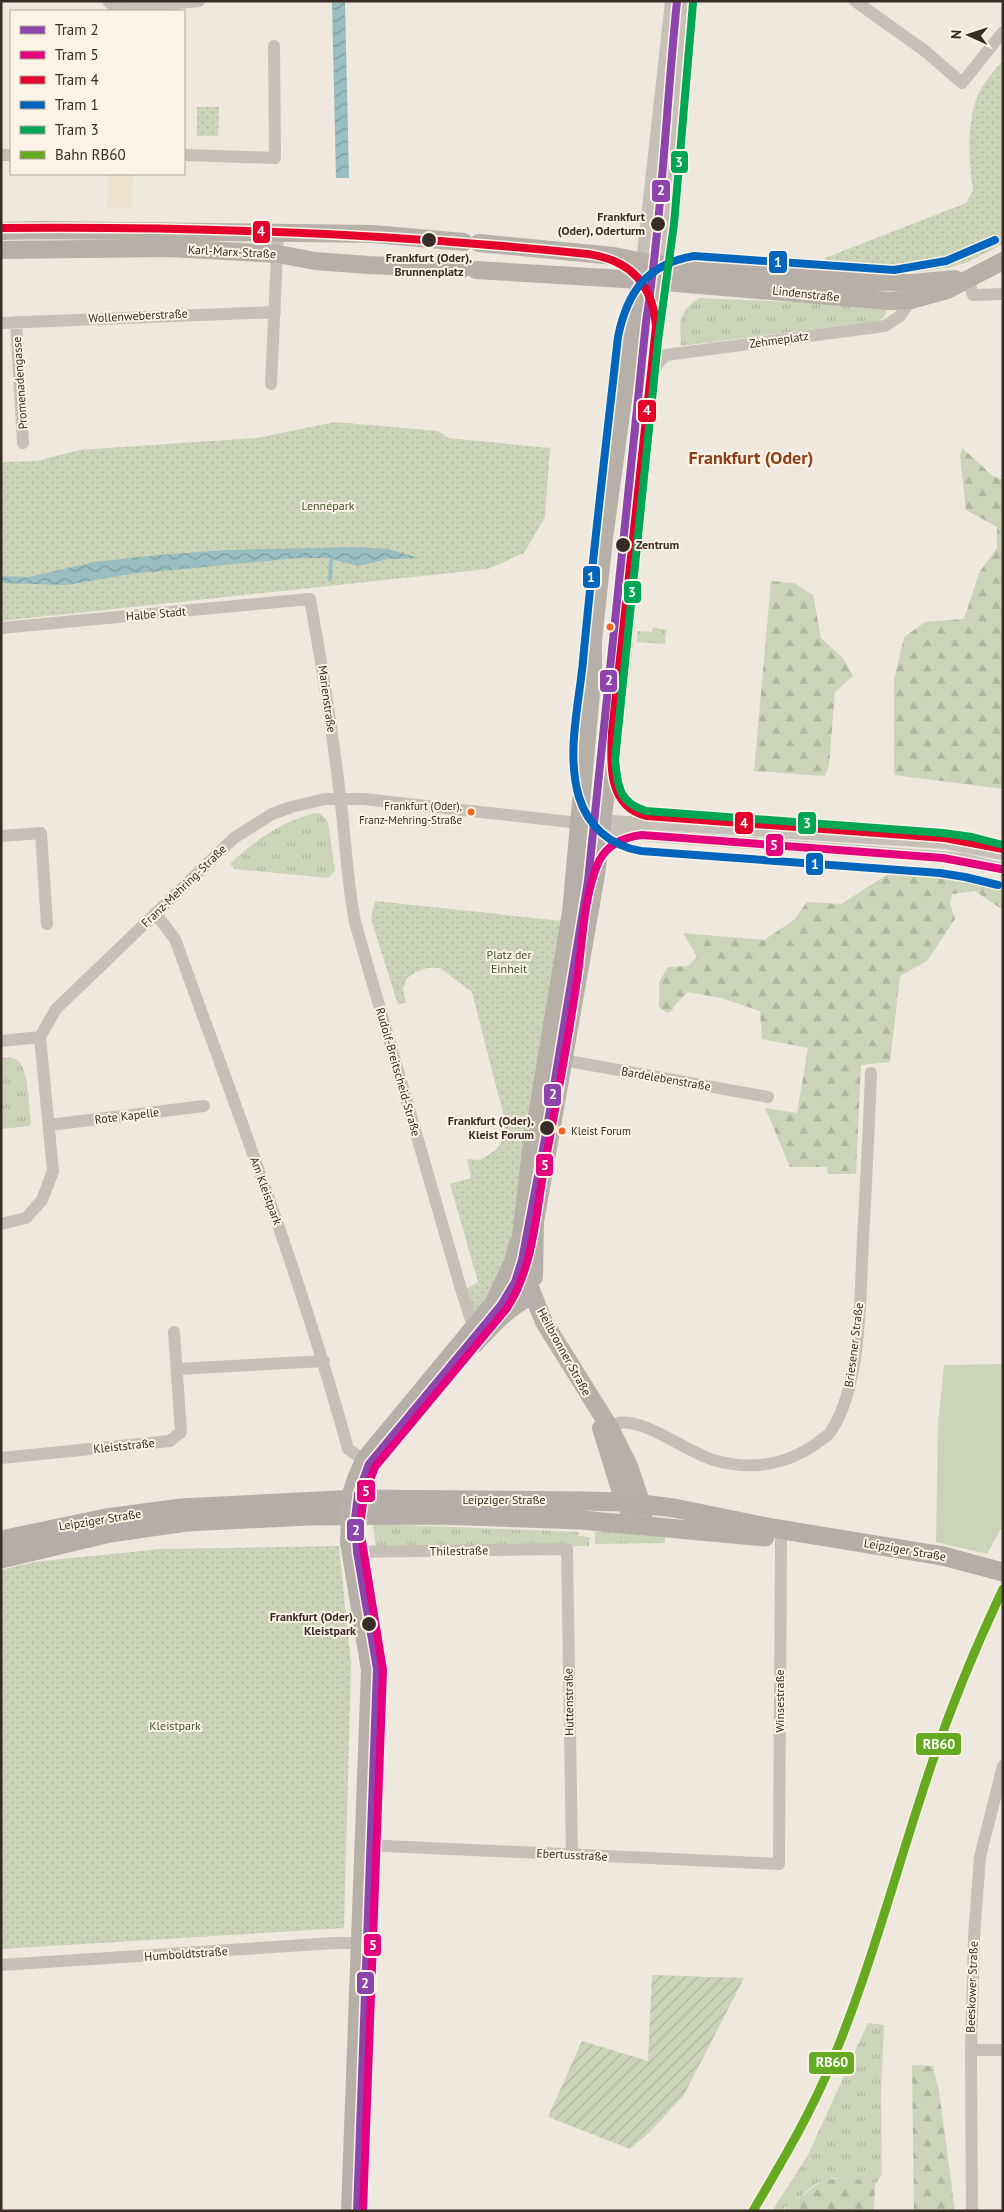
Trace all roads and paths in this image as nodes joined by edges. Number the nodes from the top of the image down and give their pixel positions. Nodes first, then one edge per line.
1 (199, 1) edge
2 (671, 1) edge
3 (682, 1) edge
4 (855, 1) edge
5 (112, 5) edge
6 (1003, 32) edge
7 (274, 46) dead end
8 (185, 156) edge
9 (1, 231) edge
10 (278, 233) junction
11 (1, 250) edge
12 (278, 254) junction
13 (1003, 261) edge
14 (651, 263) junction
15 (968, 278) junction
16 (648, 281) junction
17 (1003, 294) edge
18 (911, 300) junction
19 (275, 312) junction
20 (16, 322) junction
21 (1, 323) edge
22 (648, 381) junction
23 (271, 384) dead end
24 (24, 444) dead end
25 (310, 599) joint
26 (1, 628) edge
27 (340, 799) junction
28 (579, 823) junction
29 (602, 825) junction
30 (1, 836) edge
31 (1003, 854) edge
32 (1003, 870) edge
33 (155, 913) junction
34 (47, 924) dead end
35 (40, 1037) junction
36 (1, 1041) edge
37 (563, 1060) junction
38 (872, 1073) dead end
39 (768, 1097) dead end
40 (204, 1106) dead end
41 (49, 1125) junction
42 (1, 1224) edge
43 (520, 1230) junction
44 (502, 1286) junction
45 (533, 1295) junction
46 (509, 1310) junction
47 (544, 1322) junction
48 (174, 1332) dead end
49 (478, 1333) junction
50 (324, 1361) junction
51 (177, 1369) junction
52 (595, 1408) junction
53 (610, 1428) junction
54 (1, 1458) edge
55 (365, 1472) junction
56 (624, 1502) junction
57 (642, 1505) junction
58 (644, 1525) junction
59 (781, 1539) junction
60 (1, 1540) edge
61 (355, 1547) junction
62 (567, 1549) joint
63 (1, 1558) edge
64 (1003, 1572) edge
65 (1003, 1584) edge
66 (1003, 1766) edge
67 (370, 1845) junction
68 (572, 1855) junction
69 (780, 1864) joint
70 (366, 1943) junction
71 (1, 1965) edge
72 (971, 2050) junction
73 (1003, 2050) edge
74 (350, 2211) edge
75 (361, 2211) edge
76 (972, 2211) edge

1 - 5 street
2 - 14 street
3 - 14 street
4 - 6 street
7 - 8 street
9 - 10 street, Karl-Marx-Straße
10 - 12 street
10 - 14 street, Karl-Marx-Straße
11 - 12 street, Karl-Marx-Straße
12 - 16 street, Karl-Marx-Straße
12 - 19 street
13 - 15 street, Lindenstraße
14 - 15 street, Lindenstraße
14 - 16 street, Heilbronner Straße
15 - 17 street
15 - 18 street, Lindenstraße
16 - 18 street, Lindenstraße
16 - 22 street, Heilbronner Straße
16 - 28 street, Heilbronner Straße
18 - 22 street, Zehmeplatz
19 - 20 street, Wollenweberstraße
19 - 23 street
20 - 21 street, Wollenweberstraße
20 - 24 street, Promenadengasse
22 - 29 street, Heilbronner Straße
25 - 26 street, Halbe Stadt
25 - 27 street, Marienstraße
27 - 28 street, Franz-Mehring-Straße
27 - 33 street, Franz-Mehring-Straße
27 - 49 street, Rudolf-Breitscheid-Straße
28 - 29 street, Franz-Mehring-Straße
28 - 43 street, Heilbronner Straße
29 - 31 street
29 - 32 street
29 - 37 street, Heilbronner Straße
30 - 34 street
33 - 35 street, Franz-Mehring-Straße
33 - 50 street, Am Kleistpark
35 - 36 street
35 - 41 street
37 - 39 street, Bardelebenstraße
37 - 45 street, Heilbronner Straße
38 - 53 street, Briesener Straße
40 - 41 street, Rote Kapelle
41 - 42 street
43 - 44 street
43 - 45 street, Heilbronner Straße
44 - 45 street
44 - 49 street
45 - 46 street
45 - 47 street, Heilbronner Straße
46 - 47 street
46 - 49 street
47 - 52 street, Heilbronner Straße
48 - 51 street, Kleiststraße
49 - 55 street
50 - 51 street
50 - 55 street, Am Kleistpark
51 - 54 street, Kleiststraße
52 - 53 street, Heilbronner Straße
52 - 56 street, Heilbronner Straße
53 - 57 street, Heilbronner Straße
55 - 61 street
56 - 57 main road, Leipziger Straße
56 - 58 street, Heilbronner Straße
56 - 60 main road, Leipziger Straße
57 - 58 street, Heilbronner Straße
57 - 64 main road, Leipziger Straße
58 - 59 main road, Leipziger Straße
58 - 63 main road, Leipziger Straße
59 - 65 main road, Leipziger Straße
59 - 69 street, Winsestraße
61 - 62 street, Thilestraße
61 - 67 street
62 - 68 street, Huttenstraße
66 - 72 street, Beeskower Straße
67 - 68 street, Ebertusstraße
67 - 70 street
68 - 69 street, Ebertusstraße
70 - 71 street, Humboldtstraße
70 - 74 street
70 - 75 street
72 - 73 street
72 - 76 street, Beeskower Straße

